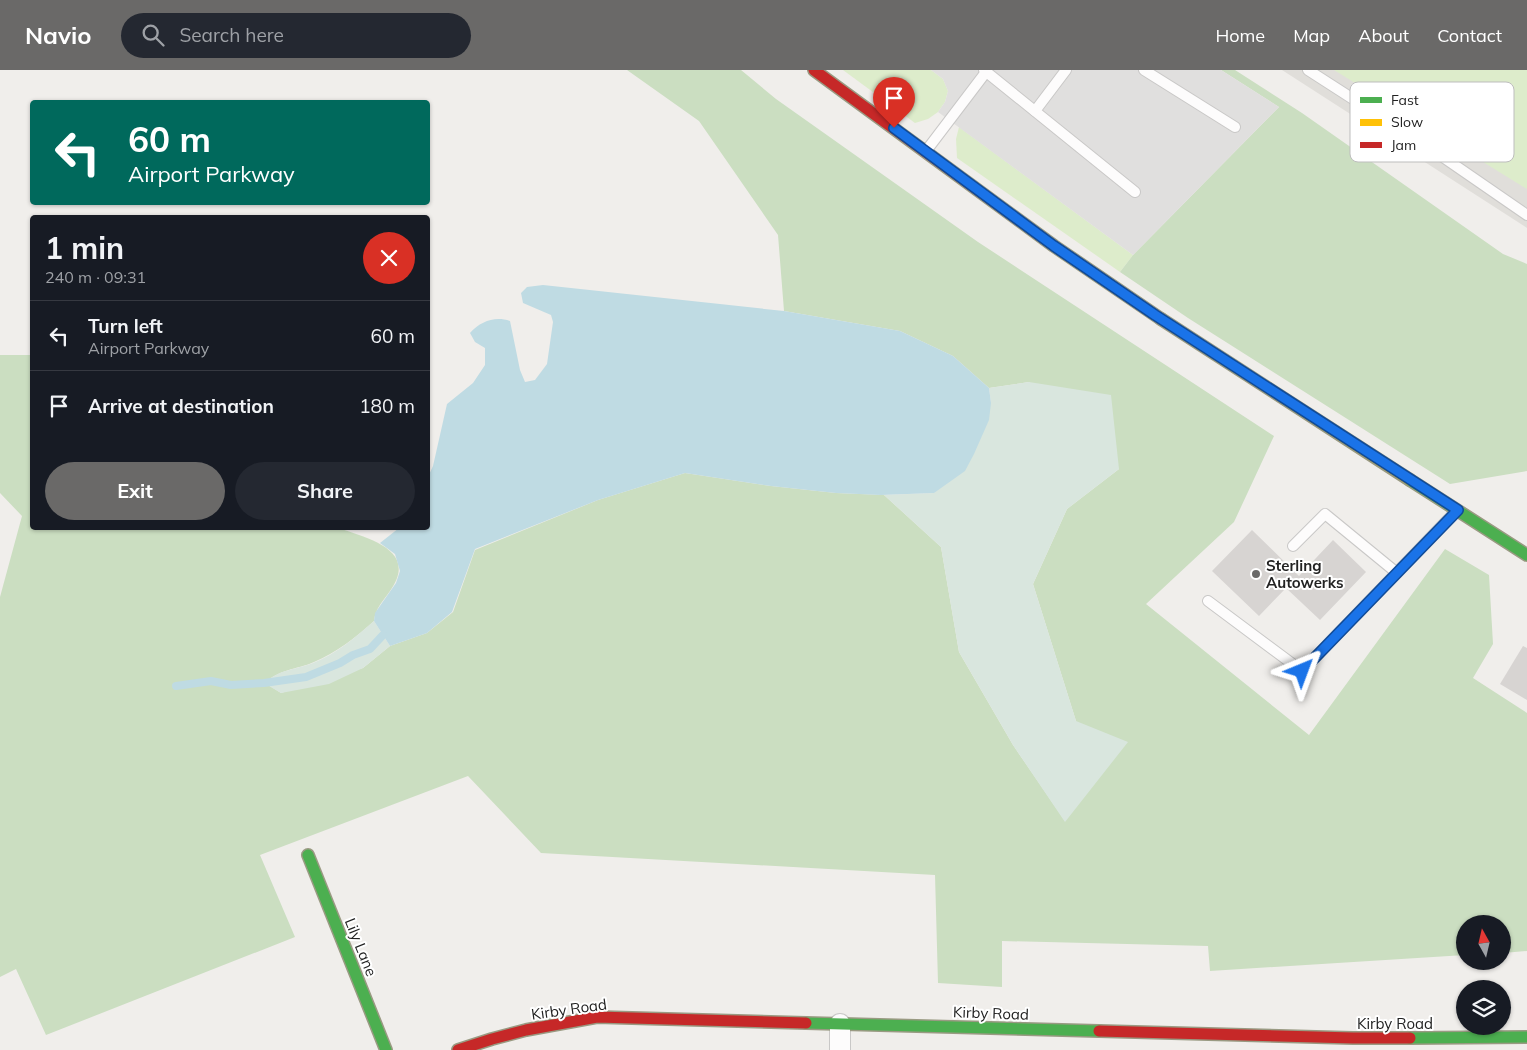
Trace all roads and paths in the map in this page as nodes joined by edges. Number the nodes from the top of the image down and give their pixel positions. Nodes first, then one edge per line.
1 (814, 70) edge
2 (1066, 70) edge
3 (1144, 70) edge
4 (1308, 70) edge
5 (985, 71) edge
6 (1350, 97) edge
7 (1035, 111) junction
8 (1235, 127) dead end
9 (925, 151) junction
10 (1450, 162) edge
11 (1135, 192) dead end
12 (1527, 215) edge
13 (1458, 510) junction
14 (1293, 546) dead end
15 (1527, 555) edge
16 (1397, 573) junction
17 (1208, 601) dead end
18 (308, 855) dead end
19 (840, 1024) junction
20 (1527, 1037) edge
21 (386, 1050) edge
22 (458, 1050) edge
23 (840, 1050) edge

1 - 9 street
2 - 7 lane
3 - 8 lane
4 - 6 lane
5 - 7 lane
5 - 9 lane
7 - 11 lane
9 - 13 street
10 - 12 lane
13 - 15 street
13 - 16 lane
14 - 16 lane
16 - 17 lane
18 - 21 street, Lily Lane
19 - 20 street, Kirby Road
19 - 22 street, Kirby Road
19 - 23 street

